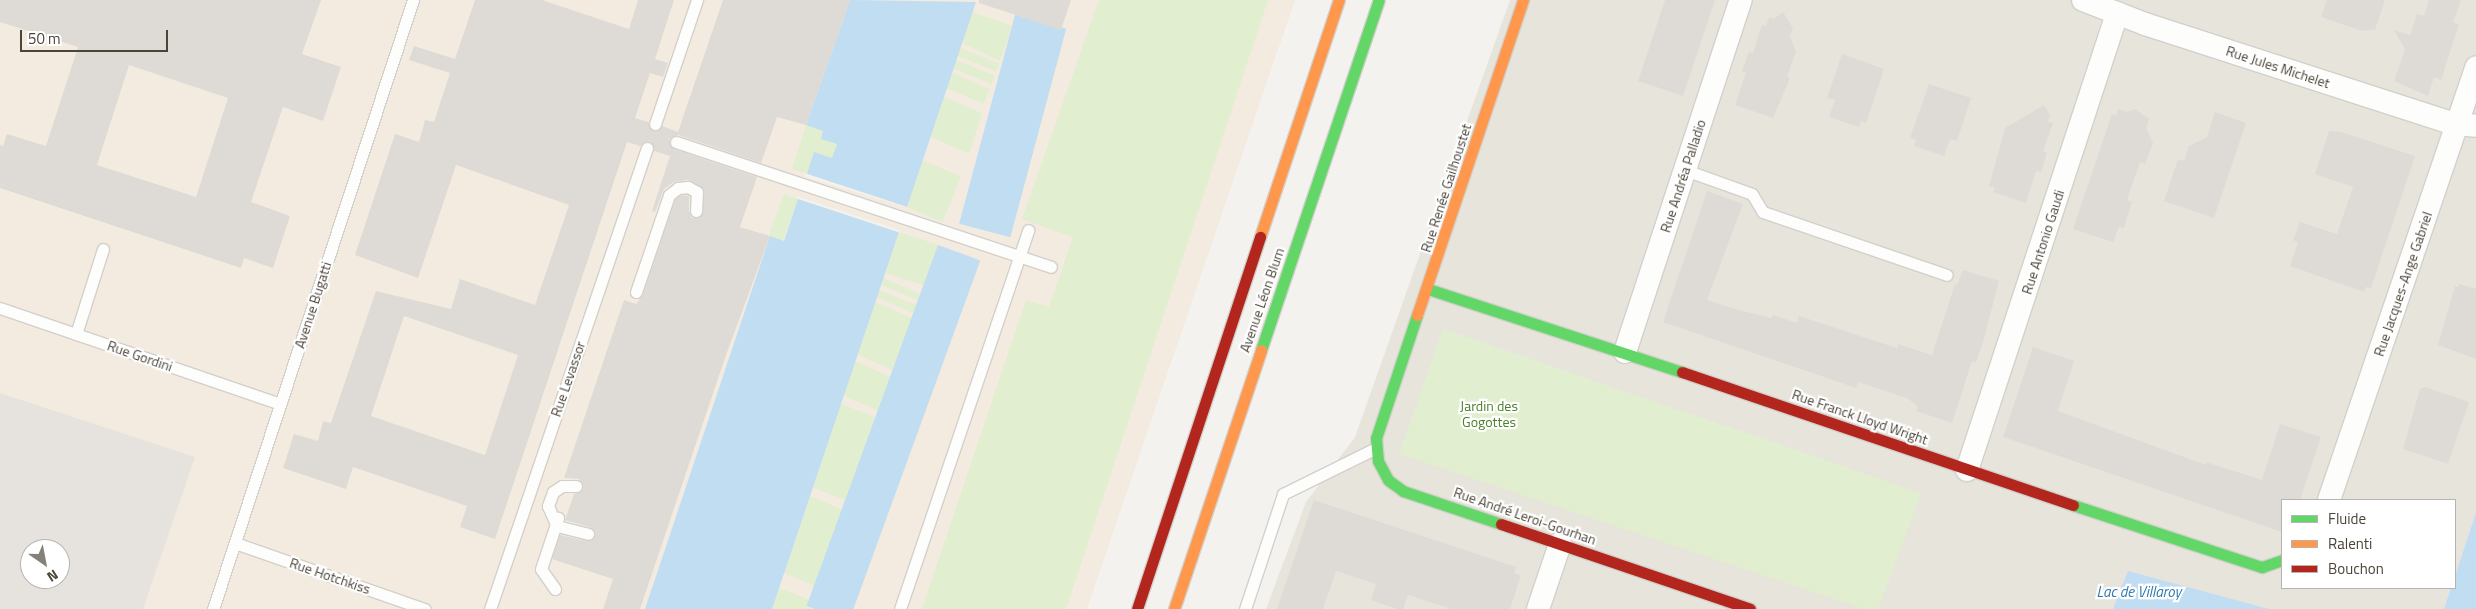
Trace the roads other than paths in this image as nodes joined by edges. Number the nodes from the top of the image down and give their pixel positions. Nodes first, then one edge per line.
1 (413, 0) edge
2 (697, 0) edge
3 (1339, 0) edge
4 (1380, 0) edge
5 (1523, 0) edge
6 (1741, 0) edge
7 (2083, 0) edge
8 (2117, 14) junction
9 (2476, 67) edge
10 (655, 124) dead end
11 (2466, 125) edge
12 (676, 142) dead end
13 (647, 148) dead end
14 (1685, 170) junction
15 (696, 211) dead end
16 (1028, 230) dead end
17 (103, 249) dead end
18 (1019, 256) junction
19 (1051, 267) dead end
20 (1947, 275) dead end
21 (1428, 289) junction
22 (636, 292) dead end
23 (0, 308) edge
24 (76, 334) junction
25 (1625, 352) junction
26 (1395, 385) joint
27 (280, 404) junction
28 (1376, 448) junction
29 (1967, 470) junction
30 (576, 486) dead end
31 (2329, 499) edge
32 (559, 516) dead end
33 (588, 534) dead end
34 (235, 543) junction
35 (1560, 544) junction
36 (2281, 560) edge
37 (555, 590) dead end
38 (213, 609) edge
39 (425, 609) edge
40 (490, 609) edge
41 (900, 609) edge
42 (1137, 609) edge
43 (1174, 609) edge
44 (1244, 609) edge
45 (1538, 609) edge
46 (1750, 609) edge

1 - 27 lane, Avenue Bugatti
2 - 10 lane
3 - 42 street, Avenue Léon Blum
4 - 43 street, Avenue Léon Blum
5 - 21 street, Rue Renée Gailhoustet
6 - 14 street, Rue Andréa Palladio
7 - 8 street, Rue Jules Michelet
8 - 11 street, Rue Jules Michelet
8 - 29 street, Rue Antonio Gaudi
9 - 11 street, Rue Jacques-Ange Gabriel
11 - 31 street, Rue Jacques-Ange Gabriel
12 - 18 lane
13 - 40 lane, Rue Levassor
14 - 20 lane
14 - 25 street, Rue Andréa Palladio
15 - 22 lane
16 - 18 lane
17 - 24 lane
18 - 19 lane
18 - 41 lane
21 - 25 street, Rue Franck Lloyd Wright
21 - 26 street, Rue Renée Gailhoustet
23 - 24 lane, Rue Gordini
24 - 27 lane, Rue Gordini
25 - 29 street, Rue Franck Lloyd Wright
26 - 28 street, Rue André Leroi-Gourhan
27 - 34 lane, Avenue Bugatti
28 - 35 street, Rue André Leroi-Gourhan
28 - 44 lane
29 - 36 street, Rue Franck Lloyd Wright
30 - 33 lane
32 - 37 lane
34 - 38 lane, Avenue Bugatti
34 - 39 lane, Rue Hotchkiss
35 - 45 street
35 - 46 street, Rue André Leroi-Gourhan

